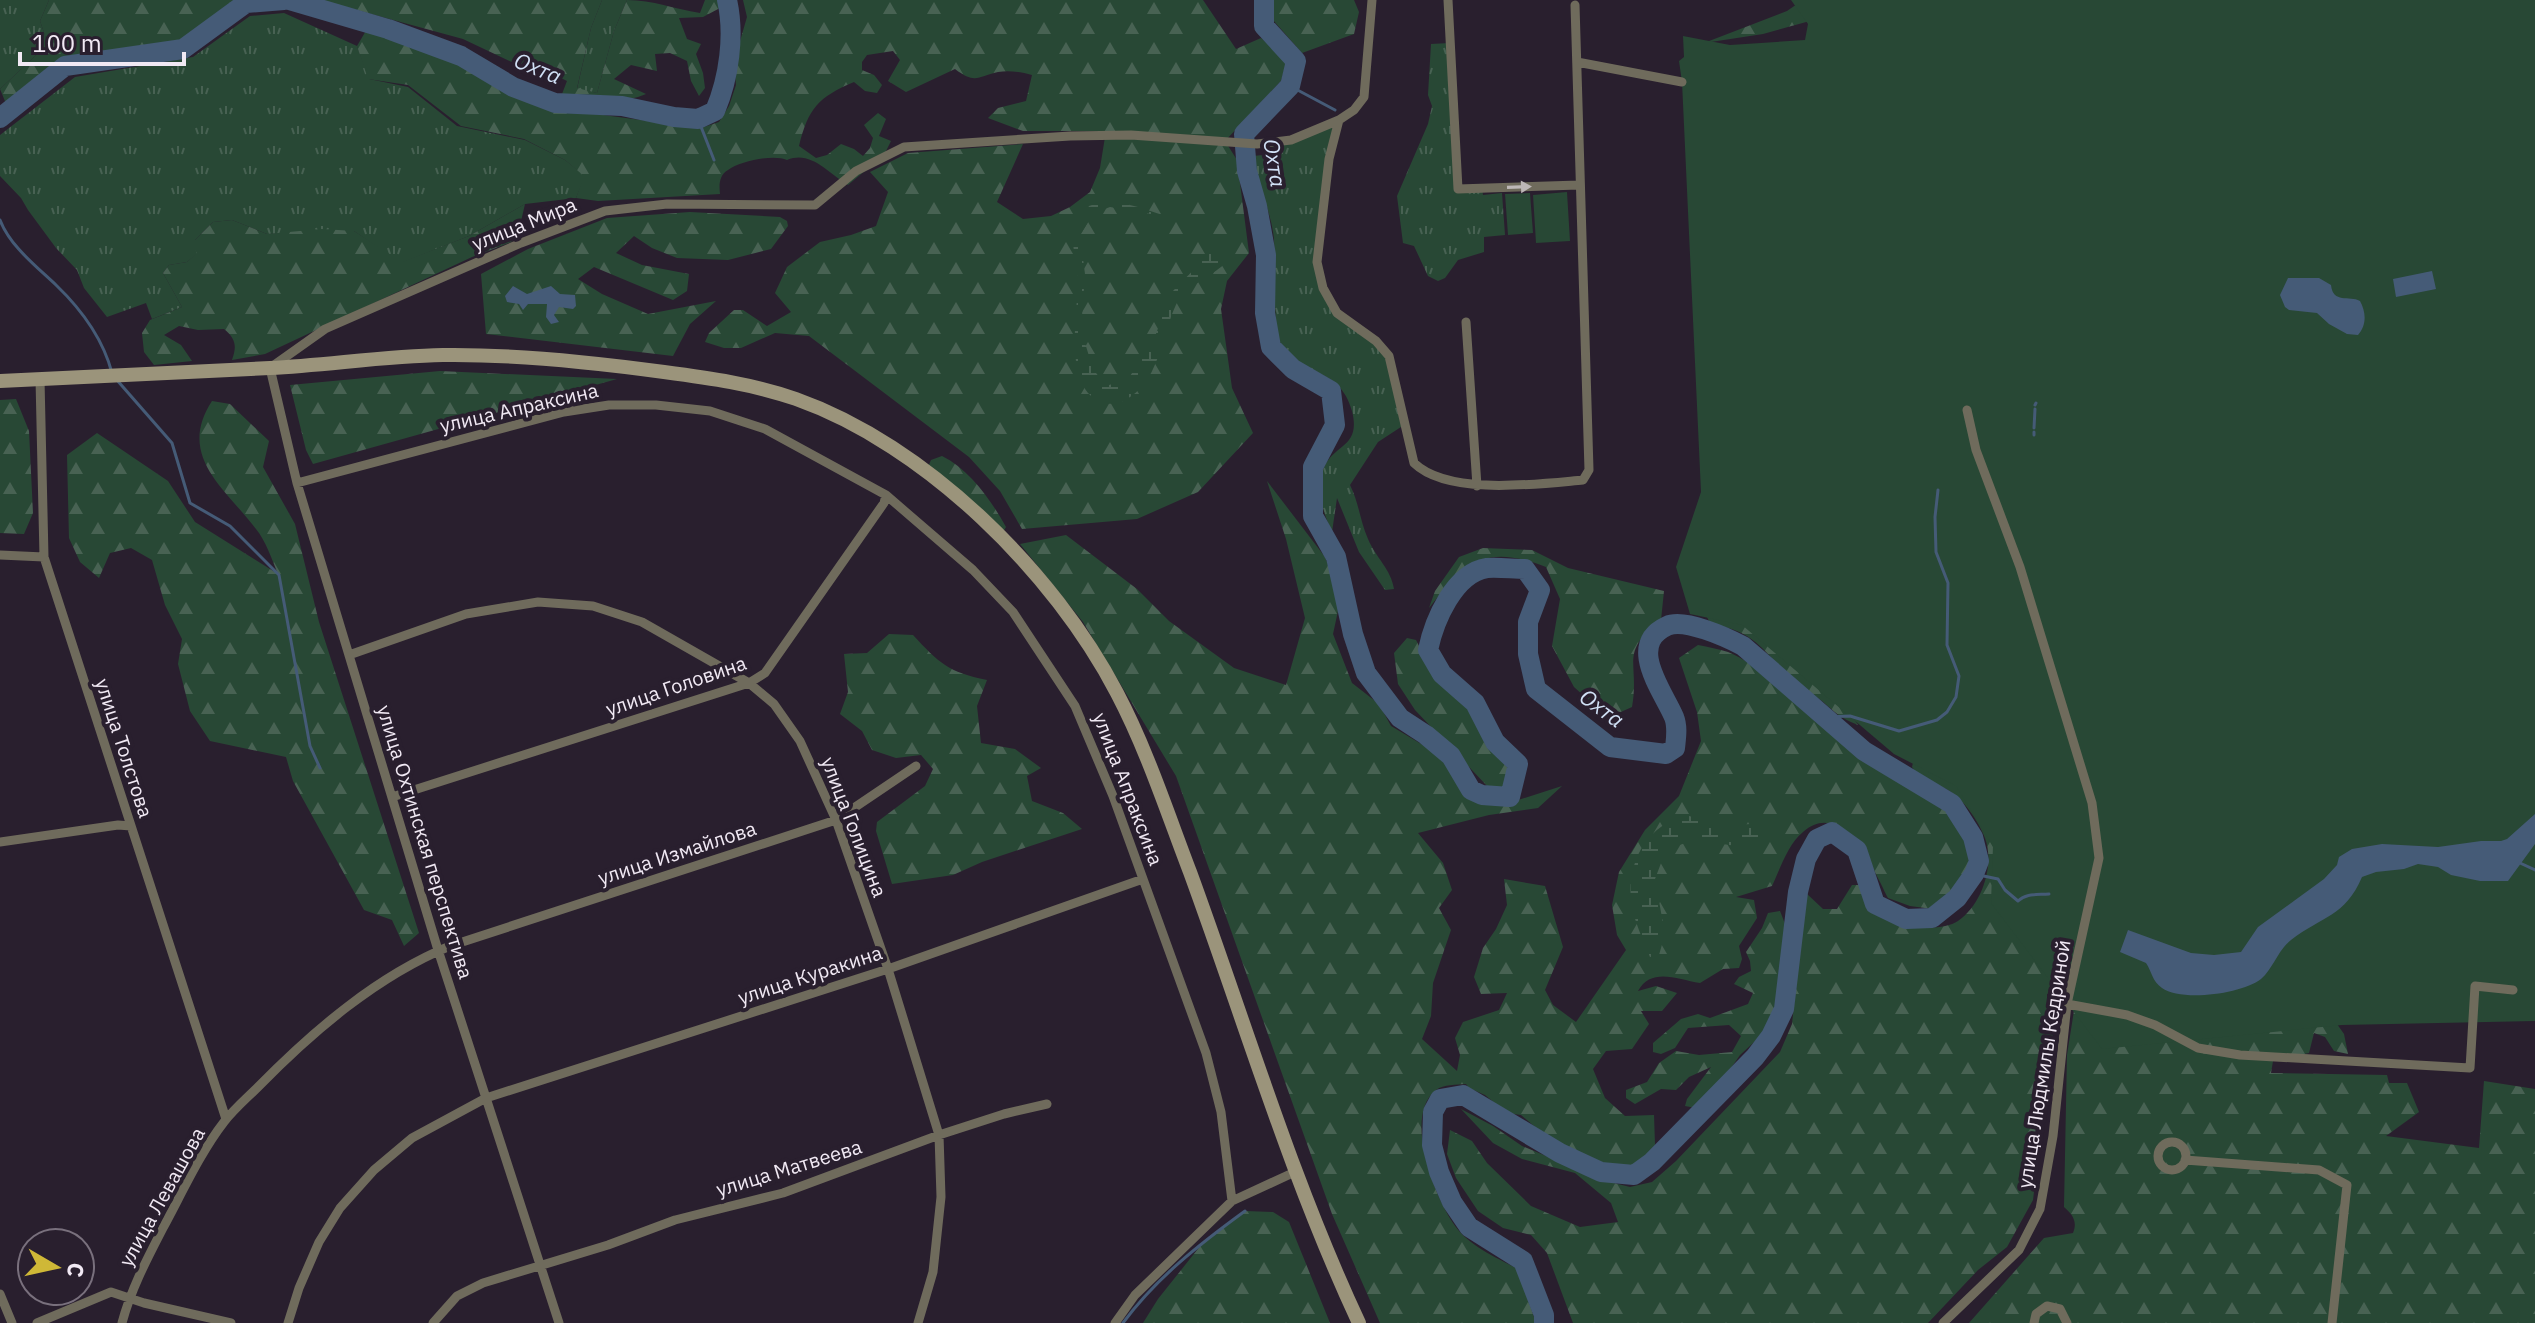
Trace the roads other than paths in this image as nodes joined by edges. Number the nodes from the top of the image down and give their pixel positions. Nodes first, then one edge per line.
1 (1372, 0) edge
2 (1448, 0) edge
3 (1575, 5) dead end
4 (1577, 62) junction
5 (1682, 82) dead end
6 (1339, 120) junction
7 (1579, 185) junction
8 (1466, 322) dead end
9 (270, 368) junction
10 (40, 379) junction
11 (0, 381) edge
12 (1967, 410) dead end
13 (297, 483) junction
14 (1477, 486) junction
15 (886, 495) junction
16 (0, 555) edge
17 (44, 557) junction
18 (349, 655) junction
19 (749, 683) junction
20 (916, 766) dead end
21 (392, 797) junction
22 (836, 820) junction
23 (131, 826) junction
24 (0, 842) edge
25 (1143, 879) junction
26 (438, 950) junction
27 (888, 969) junction
28 (2513, 990) dead end
29 (2067, 1004) junction
30 (486, 1098) junction
31 (1047, 1104) dead end
32 (226, 1119) junction
33 (939, 1135) junction
34 (2185, 1160) dead end
35 (1297, 1171) junction
36 (1232, 1201) junction
37 (541, 1265) junction
38 (0, 1294) edge
39 (129, 1296) junction
40 (12, 1323) edge
41 (37, 1323) edge
42 (122, 1323) edge
43 (231, 1323) edge
44 (288, 1323) edge
45 (433, 1323) edge
46 (559, 1323) edge
47 (918, 1323) edge
48 (1115, 1323) edge
49 (1359, 1323) edge
50 (1943, 1323) edge
51 (2034, 1323) edge
52 (2067, 1323) edge
53 (2332, 1323) edge

1 - 6 street
2 -> 7 street
3 - 4 street
4 - 5 street
4 - 7 street
6 - 9 street, улица Мира
6 - 14 street
7 - 14 street
8 - 14 street
9 - 10 street
9 - 13 street, улица Охтинская перспектива
9 - 35 street
10 - 11 street
10 - 17 street, улица Толстова
12 - 29 street, улица Людмилы Кедриной
13 - 15 street, улица Апраксина
13 - 18 street, улица Охтинская перспектива
15 - 19 street, улица Головина
15 - 25 street, улица Апраксина
16 - 17 street
17 - 23 street, улица Толстова
18 - 19 street, улица Голицина
18 - 21 street, улица Охтинская перспектива
19 - 21 street, улица Головина
19 - 22 street, улица Голицина
20 - 22 street, улица Измайлова
21 - 26 street, улица Охтинская перспектива
22 - 26 street, улица Измайлова
22 - 27 street, улица Голицина
23 - 24 street
23 - 32 street, улица Толстова
25 - 27 street, улица Куракина
25 - 36 street, улица Апраксина
26 - 30 street, улица Охтинская перспектива
26 - 32 street, улица Левашова
27 - 30 street, улица Куракина
27 - 33 street, улица Голицина
28 - 29 street
29 - 50 street, улица Людмилы Кедриной
30 - 37 street, улица Охтинская перспектива
30 - 44 street, улица Куракина
31 - 33 street, улица Матвеева
32 - 39 street, улица Левашова
33 - 37 street, улица Матвеева
33 - 47 street, улица Голицина
34 - 53 street
35 - 36 street
35 - 49 street
36 - 48 street
37 - 45 street, улица Матвеева
37 - 46 street, улица Охтинская перспектива
38 - 40 street
39 - 41 street
39 - 42 street, улица Левашова
39 - 43 street
51 - 52 street

